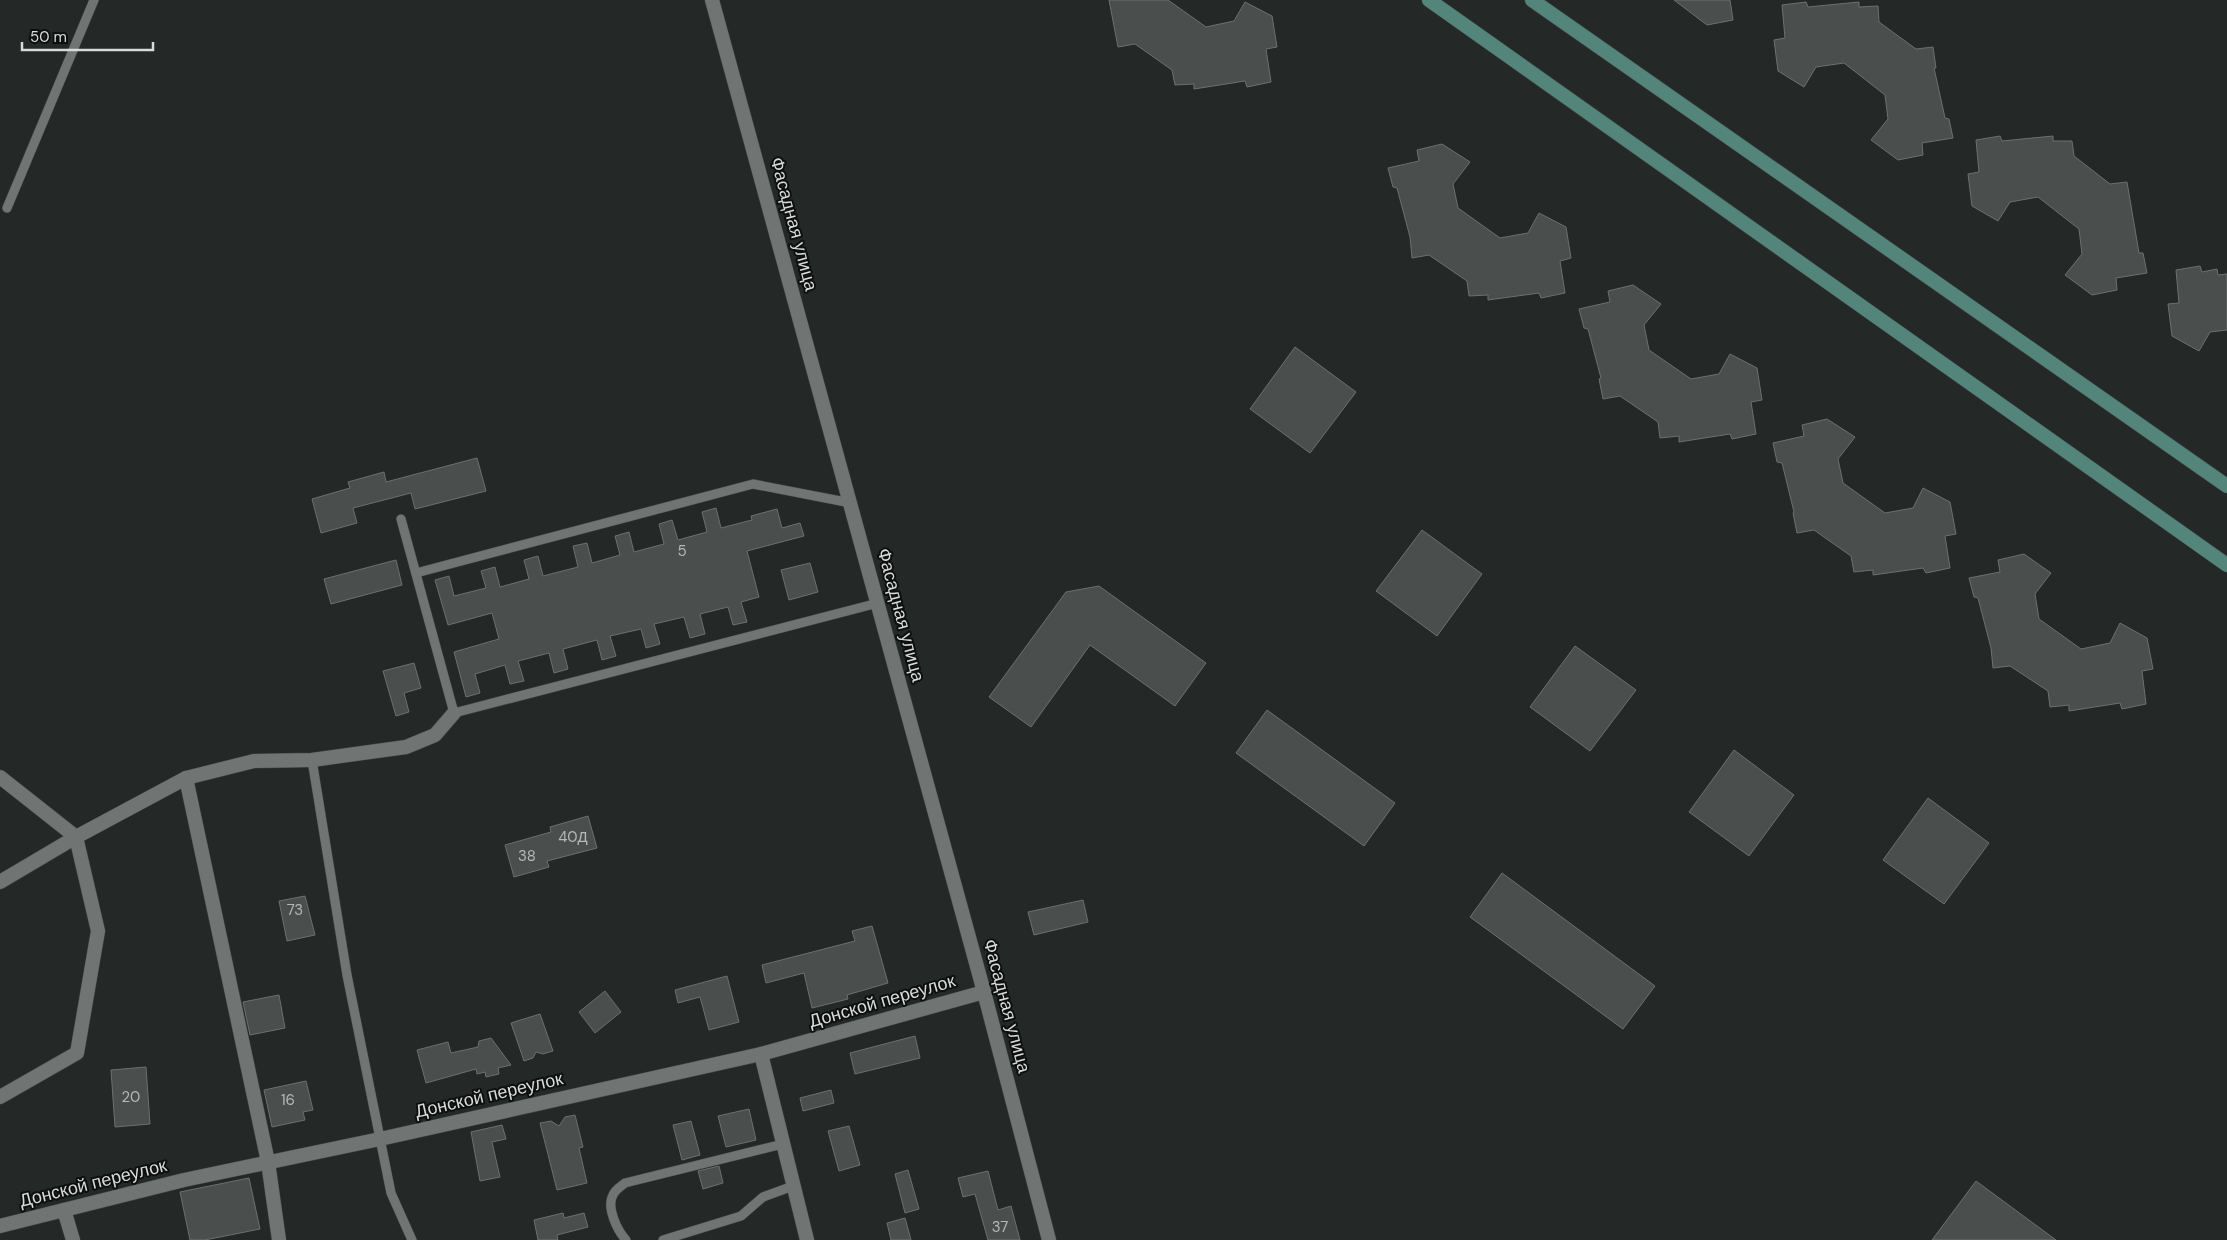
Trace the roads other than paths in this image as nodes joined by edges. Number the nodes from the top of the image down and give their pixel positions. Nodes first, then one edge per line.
1 (94, 0) edge
2 (712, 0) edge
3 (1429, 0) edge
4 (1532, 0) edge
5 (6, 208) dead end
6 (2227, 486) edge
7 (851, 503) junction
8 (401, 519) dead end
9 (2227, 565) edge
10 (416, 573) junction
11 (878, 603) junction
12 (454, 713) junction
13 (312, 760) junction
14 (0, 777) edge
15 (186, 778) junction
16 (76, 837) junction
17 (0, 882) edge
18 (984, 992) junction
19 (761, 1054) junction
20 (0, 1097) edge
21 (380, 1139) junction
22 (783, 1144) junction
23 (268, 1162) junction
24 (794, 1186) junction
25 (64, 1210) junction
26 (0, 1226) edge
27 (73, 1240) edge
28 (280, 1240) edge
29 (412, 1240) edge
30 (626, 1240) edge
31 (663, 1240) edge
32 (807, 1240) edge
33 (1049, 1240) edge

1 - 5 lane
2 - 7 street, Фасадная улица
3 - 9 main road
4 - 6 main road
7 - 10 lane
7 - 11 street, Фасадная улица
8 - 10 lane
10 - 12 lane
11 - 12 lane
11 - 18 street, Фасадная улица
12 - 13 street
13 - 15 street
13 - 21 lane
14 - 16 street
15 - 16 street
15 - 23 street
16 - 17 street
16 - 20 street
18 - 19 street, Донской переулок
18 - 33 street, Фасадная улица
19 - 21 street, Донской переулок
19 - 22 street
21 - 23 street, Донской переулок
21 - 29 lane
22 - 24 street
22 - 30 lane
23 - 25 street, Донской переулок
23 - 28 street
24 - 31 lane
24 - 32 street
25 - 26 street, Донской переулок
25 - 27 street

